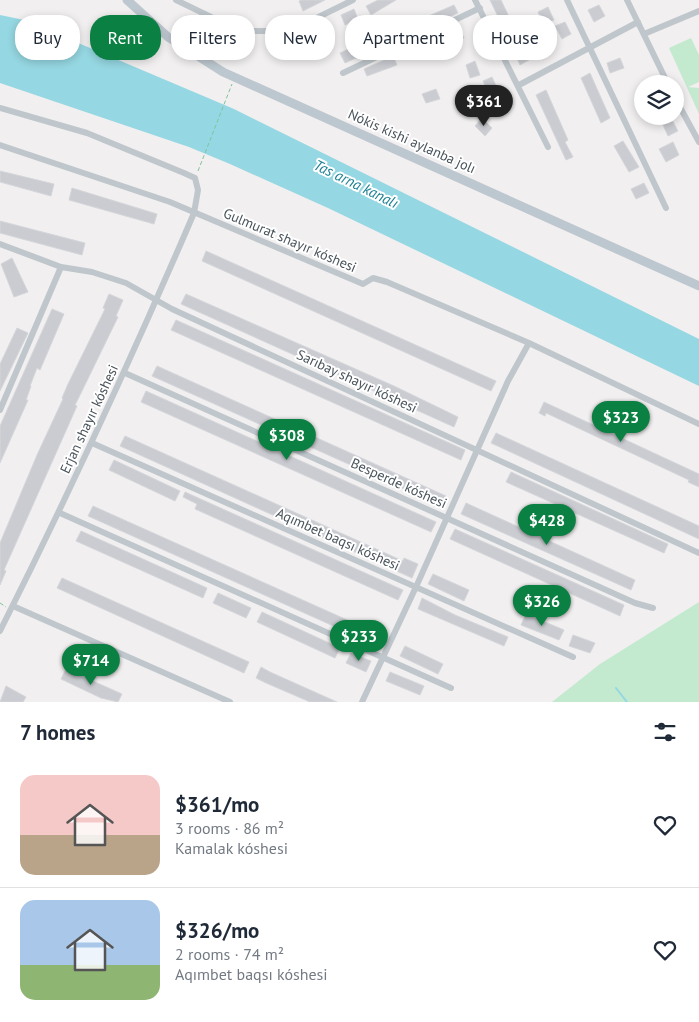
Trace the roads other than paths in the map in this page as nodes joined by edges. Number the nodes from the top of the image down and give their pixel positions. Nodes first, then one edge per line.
1 (127, 0) edge
2 (176, 0) edge
3 (353, 0) edge
4 (475, 0) edge
5 (567, 0) edge
6 (627, 0) edge
7 (480, 8) junction
8 (699, 11) edge
9 (638, 22) junction
10 (644, 34) junction
11 (591, 47) junction
12 (342, 73) dead end
13 (664, 75) edge
14 (519, 85) junction
15 (0, 108) edge
16 (684, 114) edge
17 (699, 142) edge
18 (0, 145) edge
19 (548, 147) dead end
20 (666, 208) dead end
21 (194, 213) junction
22 (0, 244) edge
23 (61, 267) junction
24 (699, 286) edge
25 (157, 301) junction
26 (529, 343) junction
27 (125, 373) junction
28 (0, 410) edge
29 (699, 424) edge
30 (92, 443) junction
31 (478, 451) junction
32 (60, 513) junction
33 (447, 518) junction
34 (699, 552) edge
35 (416, 587) junction
36 (13, 606) junction
37 (653, 608) dead end
38 (0, 631) edge
39 (383, 657) junction
40 (573, 657) dead end
41 (451, 688) dead end
42 (230, 702) edge
43 (362, 702) edge

1 - 24 main road, Nókis kishi aylanba jolı
2 - 3 street
4 - 7 street
5 - 11 street
6 - 9 street
7 - 12 street
7 - 14 street
8 - 10 street
9 - 10 street
9 - 11 street
10 - 13 street
11 - 14 street
11 - 20 street
14 - 19 street
15 - 21 street, Erjan shayır kóshesi
16 - 17 street
18 - 21 street, Gulmurat shayır kóshesi
21 - 25 street, Erjan shayır kóshesi
21 - 26 street, Gulmurat shayır kóshesi
22 - 23 street, Sarıbay shayır kóshesi
23 - 25 street, Sarıbay shayır kóshesi
23 - 28 street
25 - 27 street, Erjan shayır kóshesi
25 - 31 street, Sarıbay shayır kóshesi
26 - 29 street, Gulmurat shayır kóshesi
26 - 31 street
27 - 30 street, Erjan shayır kóshesi
27 - 33 street, Besperde kóshesi
30 - 32 street, Erjan shayır kóshesi
30 - 35 street, Aqımbet baqsı kóshesi
31 - 33 street
31 - 34 street, Sarıbay shayır kóshesi
32 - 36 street, Erjan shayır kóshesi
32 - 39 street
33 - 35 street
33 - 37 street, Besperde kóshesi
35 - 39 street
35 - 40 street, Aqımbet baqsı kóshesi
36 - 38 street, Erjan shayır kóshesi
36 - 42 street
39 - 41 street
39 - 43 street

